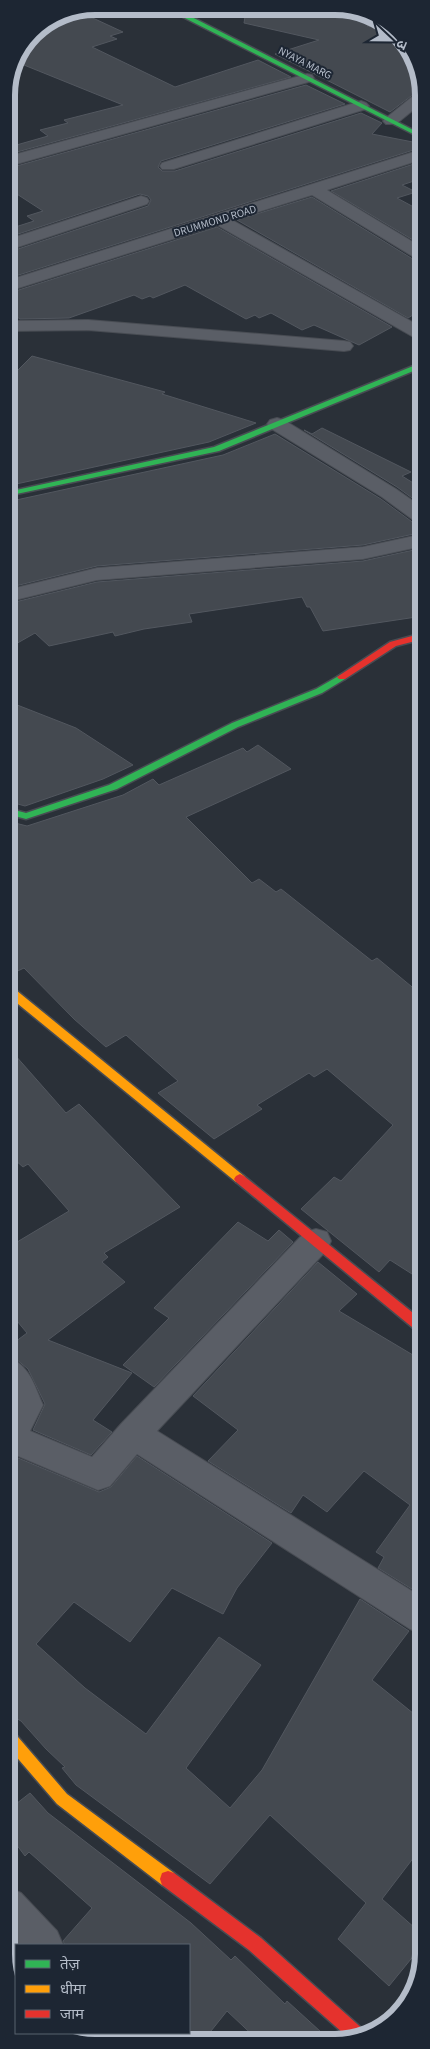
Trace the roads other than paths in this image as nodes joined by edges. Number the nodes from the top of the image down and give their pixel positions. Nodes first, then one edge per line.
1 (181, 15) edge
2 (307, 78) junction
3 (415, 102) edge
4 (362, 106) junction
5 (391, 121) junction
6 (415, 133) edge
7 (415, 157) edge
8 (15, 159) edge
9 (168, 166) dead end
10 (314, 189) junction
11 (141, 201) dead end
12 (218, 219) junction
13 (15, 243) edge
14 (415, 250) edge
15 (15, 284) edge
16 (15, 326) edge
17 (415, 330) edge
18 (344, 346) dead end
19 (415, 367) edge
20 (277, 424) junction
21 (15, 492) edge
22 (415, 512) edge
23 (415, 542) edge
24 (15, 594) edge
25 (415, 638) edge
26 (15, 813) edge
27 (15, 996) edge
28 (316, 1241) junction
29 (415, 1321) edge
30 (15, 1380) edge
31 (15, 1426) edge
32 (133, 1434) junction
33 (15, 1441) edge
34 (415, 1611) edge
35 (15, 1745) edge
36 (15, 1915) edge
37 (43, 1944) edge
38 (354, 2031) edge

1 - 2 street, NYAYA MARG
2 - 4 street, NYAYA MARG
2 - 8 street
3 - 5 street
4 - 5 street, NYAYA MARG
4 - 9 street
5 - 6 street, NYAYA MARG
7 - 10 street, DRUMMOND ROAD
10 - 12 street, DRUMMOND ROAD
10 - 14 street
11 - 13 street
12 - 15 street, DRUMMOND ROAD
12 - 17 street
16 - 18 street
19 - 20 street
20 - 21 street
20 - 22 street
23 - 24 street
25 - 26 street
27 - 28 street
28 - 29 street
28 - 32 street
30 - 31 street
32 - 33 street
32 - 34 street
35 - 38 street
36 - 37 street

